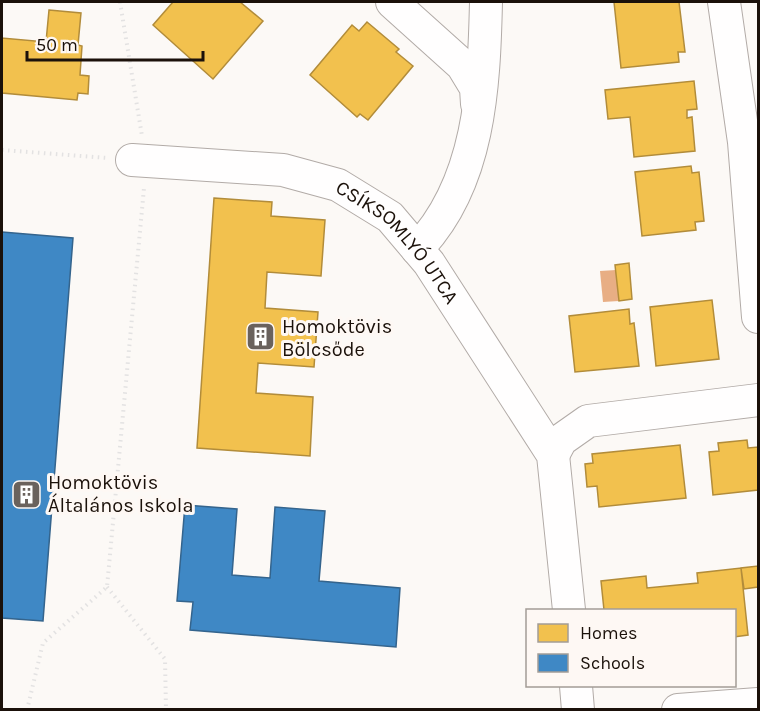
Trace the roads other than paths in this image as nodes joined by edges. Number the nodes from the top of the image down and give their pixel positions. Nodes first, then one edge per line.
1 (392, 2) edge
2 (486, 2) edge
3 (724, 2) edge
4 (478, 117) junction
5 (751, 141) edge
6 (139, 161) road end
7 (417, 249) junction
8 (759, 317) edge
9 (759, 400) edge
10 (553, 455) junction
11 (569, 609) edge
12 (576, 687) edge
13 (759, 705) edge
14 (578, 710) edge
15 (678, 710) edge

1 - 4 street
2 - 4 street
3 - 5 street
4 - 7 street
5 - 8 street
6 - 7 street, CSÍKSOMLYÓ UTCA
7 - 10 street, CSÍKSOMLYÓ UTCA
9 - 10 street
10 - 11 street, CSÍKSOMLYÓ UTCA
12 - 14 street
13 - 15 street

